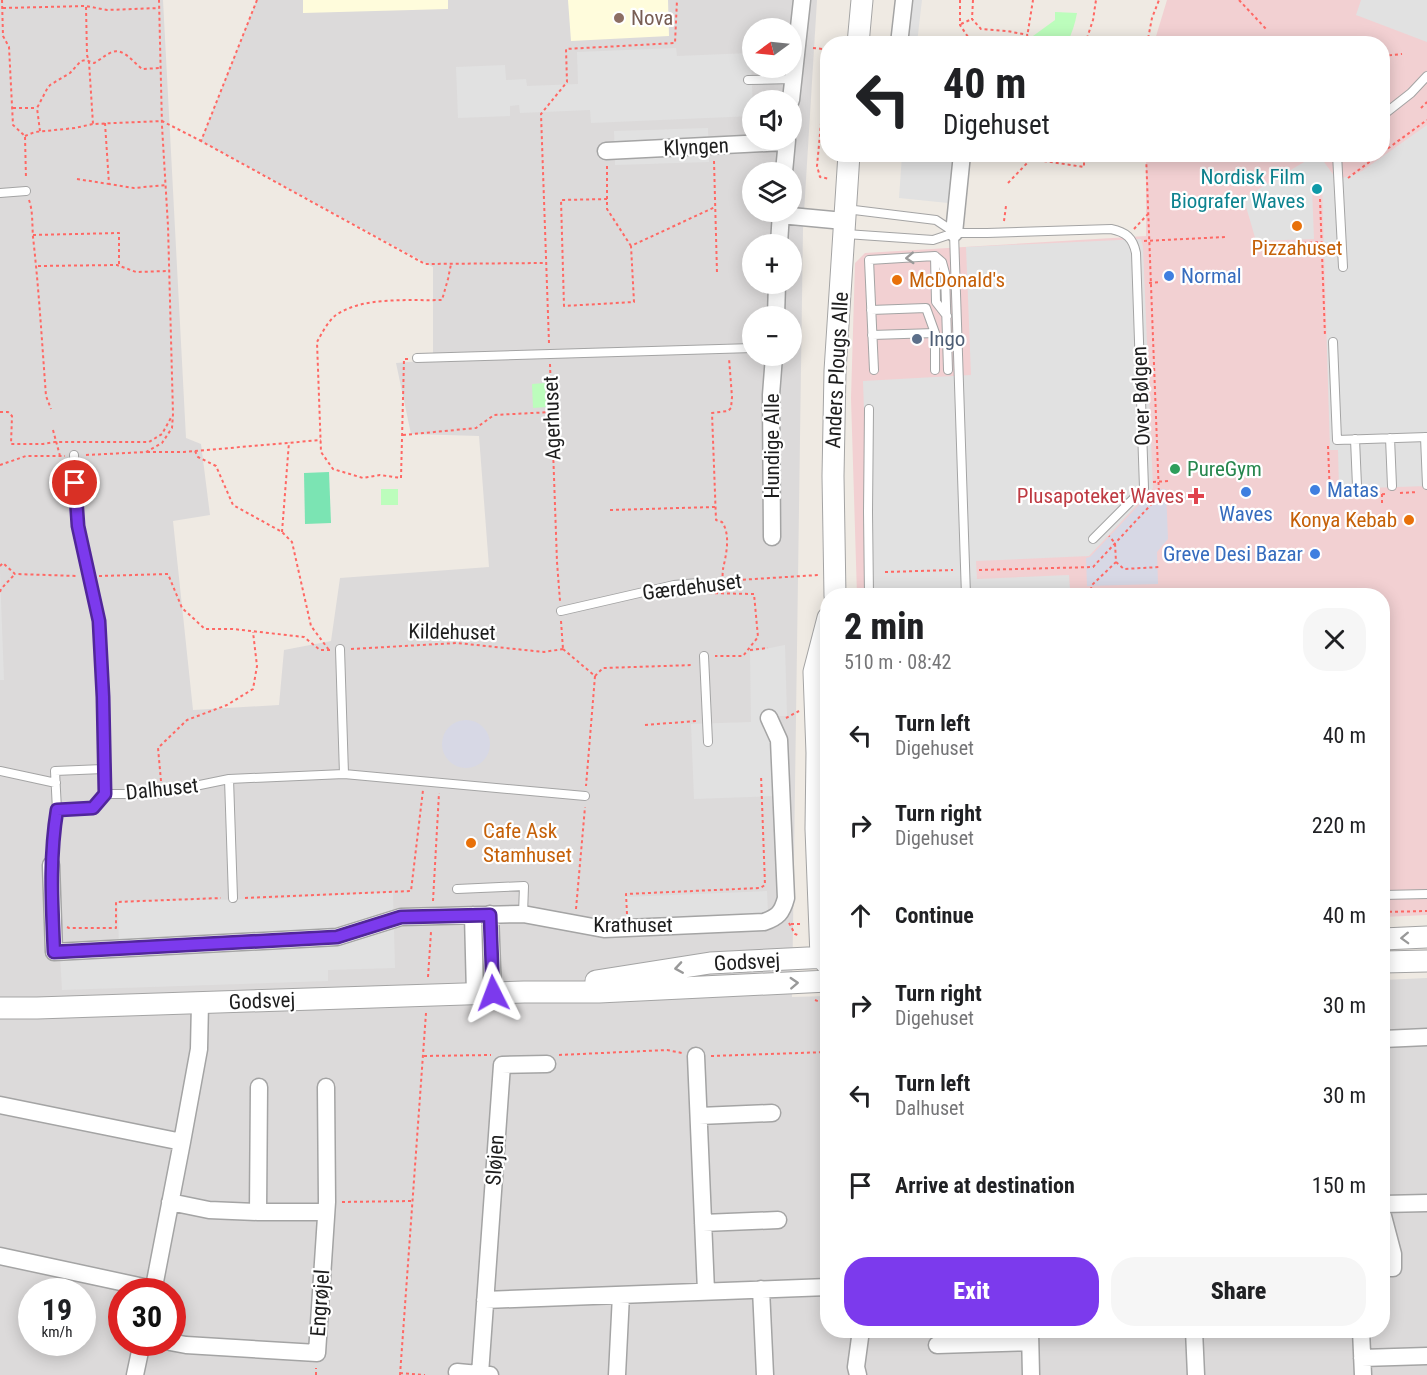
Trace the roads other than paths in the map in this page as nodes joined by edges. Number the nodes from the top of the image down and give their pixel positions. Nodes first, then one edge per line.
1 (802, 0) edge
2 (862, 0) edge
3 (904, 0) edge
4 (859, 36) edge
5 (900, 36) edge
6 (1427, 76) edge
7 (793, 79) junction
8 (748, 80) dead end
9 (792, 90) edge
10 (1390, 110) edge
11 (742, 144) edge
12 (606, 151) road end
13 (849, 162) edge
14 (962, 162) edge
15 (1336, 162) edge
16 (26, 191) dead end
17 (0, 193) edge
18 (802, 216) edge
19 (845, 222) junction
20 (954, 233) junction
21 (1342, 267) dead end
22 (871, 306) junction
23 (935, 333) junction
24 (872, 335) junction
25 (1333, 342) dead end
26 (742, 348) edge
27 (417, 358) road end
28 (773, 366) edge
29 (874, 370) dead end
30 (935, 370) dead end
31 (948, 370) dead end
32 (869, 409) dead end
33 (1426, 437) edge
34 (1390, 438) junction
35 (1355, 439) junction
36 (74, 455) road end
37 (1427, 484) edge
38 (1357, 486) dead end
39 (1392, 486) dead end
40 (772, 537) dead end
41 (1093, 539) dead end
42 (698, 582) road end
43 (832, 588) edge
44 (870, 588) edge
45 (966, 588) edge
46 (561, 611) road end
47 (340, 649) road end
48 (820, 649) edge
49 (704, 656) road end
50 (771, 722) road end
51 (708, 742) dead end
52 (103, 769) junction
53 (0, 771) edge
54 (344, 774) junction
55 (229, 779) junction
56 (56, 783) junction
57 (105, 794) junction
58 (585, 796) road end
59 (57, 810) junction
60 (51, 865) joint
61 (820, 882) edge
62 (457, 889) dead end
63 (1427, 894) edge
64 (1390, 895) edge
65 (233, 898) road end
66 (523, 914) junction
67 (481, 915) junction
68 (1427, 937) edge
69 (1390, 939) edge
70 (820, 960) edge
71 (1427, 961) edge
72 (1390, 962) edge
73 (820, 981) edge
74 (524, 992) junction
75 (484, 994) junction
76 (200, 1003) junction
77 (0, 1008) edge
78 (1427, 1037) edge
79 (1390, 1039) edge
80 (696, 1056) dead end
81 (547, 1064) dead end
82 (259, 1087) dead end
83 (326, 1087) dead end
84 (0, 1105) edge
85 (772, 1113) dead end
86 (699, 1116) junction
87 (182, 1142) junction
88 (170, 1202) junction
89 (1427, 1203) edge
90 (1390, 1204) edge
91 (326, 1207) junction
92 (258, 1212) junction
93 (778, 1220) dead end
94 (703, 1223) junction
95 (1390, 1243) edge
96 (0, 1256) edge
97 (1390, 1268) edge
98 (155, 1278) edge
99 (108, 1280) edge
100 (820, 1287) edge
101 (761, 1289) junction
102 (706, 1291) junction
103 (621, 1295) junction
104 (485, 1300) junction
105 (860, 1338) edge
106 (1009, 1338) edge
107 (1030, 1338) edge
108 (1194, 1338) edge
109 (1361, 1338) edge
110 (186, 1345) edge
111 (937, 1345) dead end
112 (139, 1356) edge
113 (1427, 1356) edge
114 (1363, 1367) edge
115 (457, 1372) dead end
116 (135, 1375) edge
117 (486, 1375) edge
118 (617, 1375) edge
119 (765, 1375) edge
120 (858, 1375) edge
121 (1031, 1375) edge
122 (1196, 1375) edge

1 - 7 street
2 - 4 street
3 - 5 street
6 - 10 lane
7 - 8 lane
7 - 9 street
11 - 12 street, Klyngen
13 - 19 street, Anders Plougs Alle
14 - 20 street
15 - 21 lane
16 - 17 lane
18 - 19 street
19 - 20 lane
19 - 20 lane
19 - 43 street, Anders Plougs Alle
20 - 41 lane, Over Bølgen
20 - 45 lane
22 - 23 lane
22 - 24 lane
31 -> 22 lane
23 - 24 lane
23 - 30 lane
24 - 29 lane
25 - 35 lane
26 - 27 lane, Agerhuset
28 - 40 street, Hundige Alle
32 - 44 lane
33 - 34 lane
33 - 37 lane
34 - 35 lane
34 - 39 lane
35 - 38 lane
36 - 52 lane, Dalhuset
42 - 46 lane, Gærdehuset
47 - 54 lane
48 - 61 street
49 - 51 lane
50 - 66 street, Krathuset
52 - 56 lane
52 - 57 lane, Dalhuset
53 - 56 lane
54 - 55 lane, Dalhuset
54 - 58 lane, Dalhuset
55 - 57 lane, Dalhuset
55 - 65 lane
56 - 59 lane
57 - 59 lane
59 - 60 lane
60 - 67 street
62 - 66 lane
63 - 64 lane
66 - 67 street
67 - 75 street
68 -> 69 street
70 -> 74 street, Godsvej
71 - 72 street
74 -> 73 street, Godsvej
74 - 75 street, Godsvej
75 - 76 street, Godsvej
76 - 77 street, Godsvej
76 - 87 street
78 - 79 street
80 - 86 street
81 - 104 street, Sløjen
82 - 92 street
83 - 91 street, Engrøjel
84 - 87 street
85 - 86 street
86 - 94 street
87 - 88 street
88 - 92 street
88 - 98 street
89 - 90 street
91 - 92 street
91 - 110 street, Engrøjel
93 - 94 street
94 - 102 street
95 - 97 street
96 - 99 street
100 - 101 street
101 - 102 street
101 - 119 street
102 - 103 street
103 - 104 street
103 - 118 street
104 - 117 street, Sløjen
105 - 120 street
106 - 111 street
107 - 121 street
108 - 122 street
109 - 114 street
112 - 116 street
113 - 114 street
115 - 117 street, Sløjen

